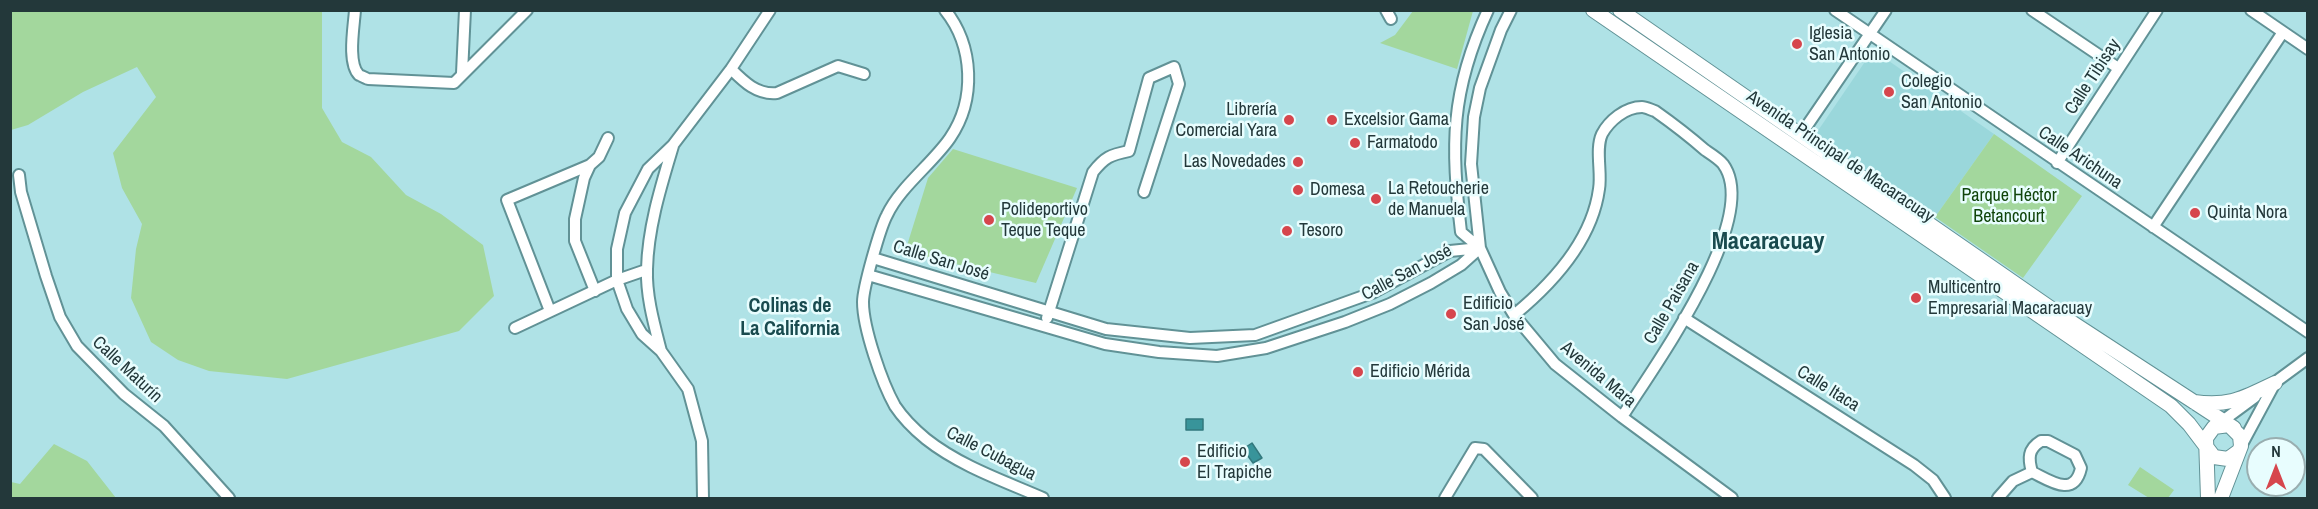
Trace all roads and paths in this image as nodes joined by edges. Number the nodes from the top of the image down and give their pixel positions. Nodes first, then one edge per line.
1 (355, 10) edge
2 (465, 10) edge
3 (527, 10) edge
4 (770, 10) edge
5 (945, 10) edge
6 (1488, 10) edge
7 (1511, 10) edge
8 (1593, 10) edge
9 (1620, 10) edge
10 (1835, 10) edge
11 (1886, 10) edge
12 (2032, 10) edge
13 (2157, 10) edge
14 (2252, 10) edge
15 (2283, 32) junction
16 (1870, 35) junction
17 (2307, 49) edge
18 (2118, 68) junction
19 (731, 69) junction
20 (462, 73) junction
21 (864, 74) dead end
22 (1800, 136) junction
23 (608, 138) dead end
24 (674, 145) junction
25 (2057, 162) junction
26 (590, 165) junction
27 (19, 175) dead end
28 (1144, 192) dead end
29 (2153, 227) junction
30 (1480, 248) junction
31 (873, 258) junction
32 (646, 270) junction
33 (868, 275) junction
34 (617, 280) junction
35 (595, 291) junction
36 (1372, 293) junction
37 (1379, 308) junction
38 (550, 311) junction
39 (1048, 312) junction
40 (1514, 315) junction
41 (1684, 318) junction
42 (1044, 327) junction
43 (515, 328) dead end
44 (2307, 332) edge
45 (661, 351) junction
46 (2307, 358) edge
47 (2275, 383) junction
48 (2190, 401) junction
49 (1622, 417) junction
50 (2223, 425) junction
51 (2206, 446) junction
52 (2239, 451) junction
53 (2032, 472) junction
54 (229, 498) edge
55 (703, 498) edge
56 (1043, 498) edge
57 (1445, 498) edge
58 (1532, 498) edge
59 (1729, 498) edge
60 (1945, 498) edge
61 (1998, 498) edge
62 (2208, 498) edge
63 (2221, 498) edge

1 - 20 street
2 - 20 street
3 - 20 street
4 - 19 street
5 - 31 street, Calle Cubagua
6 - 30 street, Avenida Mara
7 - 30 street, Avenida Mara
8 - 51 street, Avenida Principal de Macaracuay
9 - 22 street, Avenida Principal de Macaracuay
10 - 16 street, Calle Arichuna
11 - 16 street
12 - 18 street
13 - 18 street, Calle Tibisay
14 - 15 street
15 - 17 street
15 - 29 street
16 - 22 street
16 - 25 street, Calle Arichuna
18 - 25 street, Calle Tibisay
19 - 21 street
19 - 24 street
22 - 48 street, Avenida Principal de Macaracuay
23 - 26 street
24 - 32 street
24 - 34 street
25 - 29 street, Calle Arichuna
26 - 35 street
26 - 38 street
27 - 54 street, Calle Maturín
28 - 39 street
29 - 44 street, Calle Arichuna
30 - 36 street, Calle San José
30 - 37 street, Calle San José
30 - 40 street, Avenida Mara
31 - 33 street, Calle Cubagua
31 - 39 street, Calle San José
32 - 34 street
32 - 45 street
33 - 42 street, Calle San José
33 - 56 street, Calle Cubagua
34 - 35 street
34 - 45 street
35 - 38 street
36 - 37 street
36 - 39 street, Calle San José
37 - 42 street, Calle San José
38 - 43 street
39 - 42 street
40 - 41 street, Calle Paisana
40 - 49 street, Avenida Mara
41 - 49 street, Calle Paisana
41 - 60 street, Calle Itaca
45 - 55 street
46 - 47 street
47 - 48 street
47 - 50 street
47 - 52 street
48 - 50 street, Avenida Principal de Macaracuay
49 - 59 street, Avenida Mara
50 - 51 street
50 - 52 street
51 - 52 street, Avenida Principal de Macaracuay
51 - 62 street
52 - 63 street
53 - 53 street
53 - 61 street
57 - 58 street

